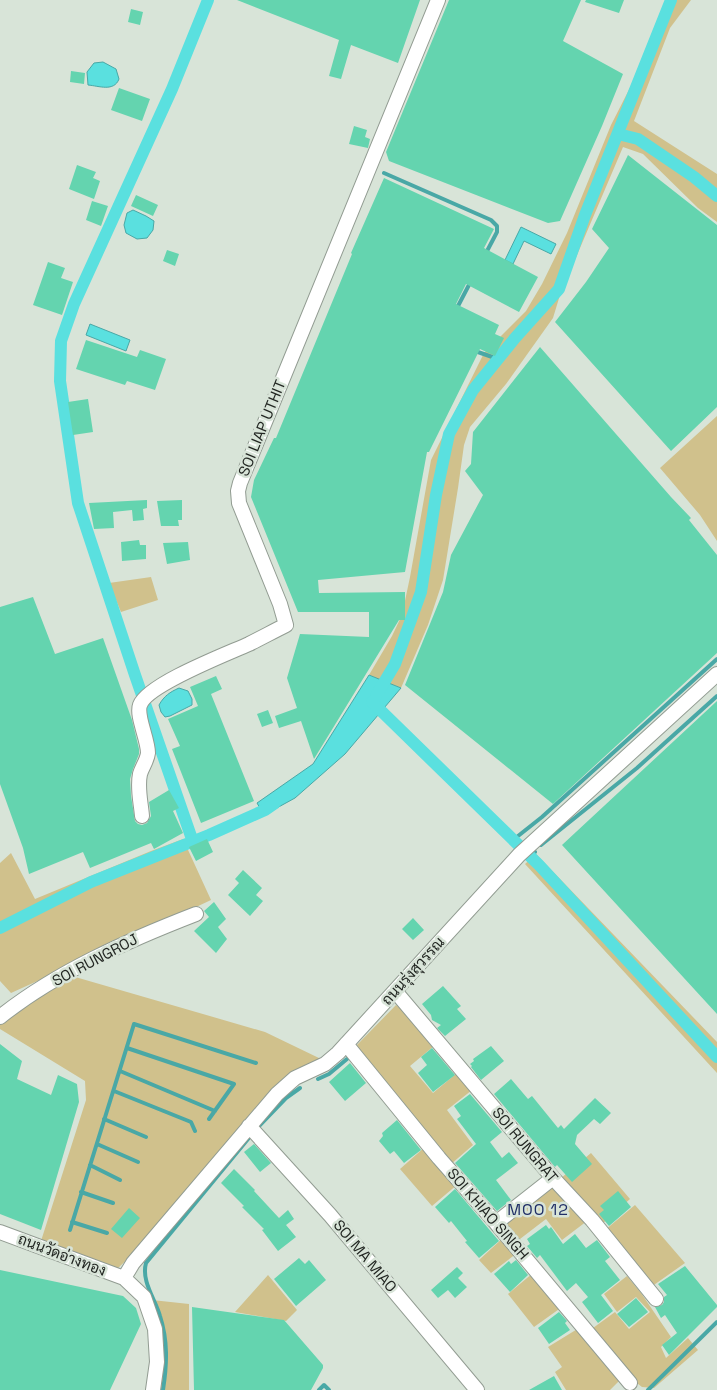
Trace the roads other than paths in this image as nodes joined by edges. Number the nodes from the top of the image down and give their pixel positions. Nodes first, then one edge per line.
1 (438, 0) edge
2 (717, 674) edge
3 (142, 816) dead end
4 (196, 914) dead end
5 (395, 990) junction
6 (0, 1017) edge
7 (346, 1044) junction
8 (249, 1126) junction
9 (553, 1178) junction
10 (496, 1223) junction
11 (0, 1232) edge
12 (124, 1278) junction
13 (656, 1299) dead end
14 (630, 1384) dead end
15 (154, 1390) edge
16 (477, 1390) edge

1 - 3 street, SOI LIAP UTHIT
2 - 5 street, ถนนรุ่งสุวรรณ
4 - 6 street, SOI RUNGROJ
5 - 7 street, ถนนรุ่งสุวรรณ
5 - 9 street, SOI RUNGRAT
7 - 8 street, ถนนรุ่งสุวรรณ
7 - 10 street, SOI KHIAO SINGH
8 - 12 street, ถนนรุ่งสุวรรณ
8 - 16 street, SOI MA MIAO
9 - 10 street
9 - 13 street, SOI RUNGRAT
10 - 14 street, SOI KHIAO SINGH
11 - 12 street, ถนนวัดอ่างทอง
12 - 15 street

